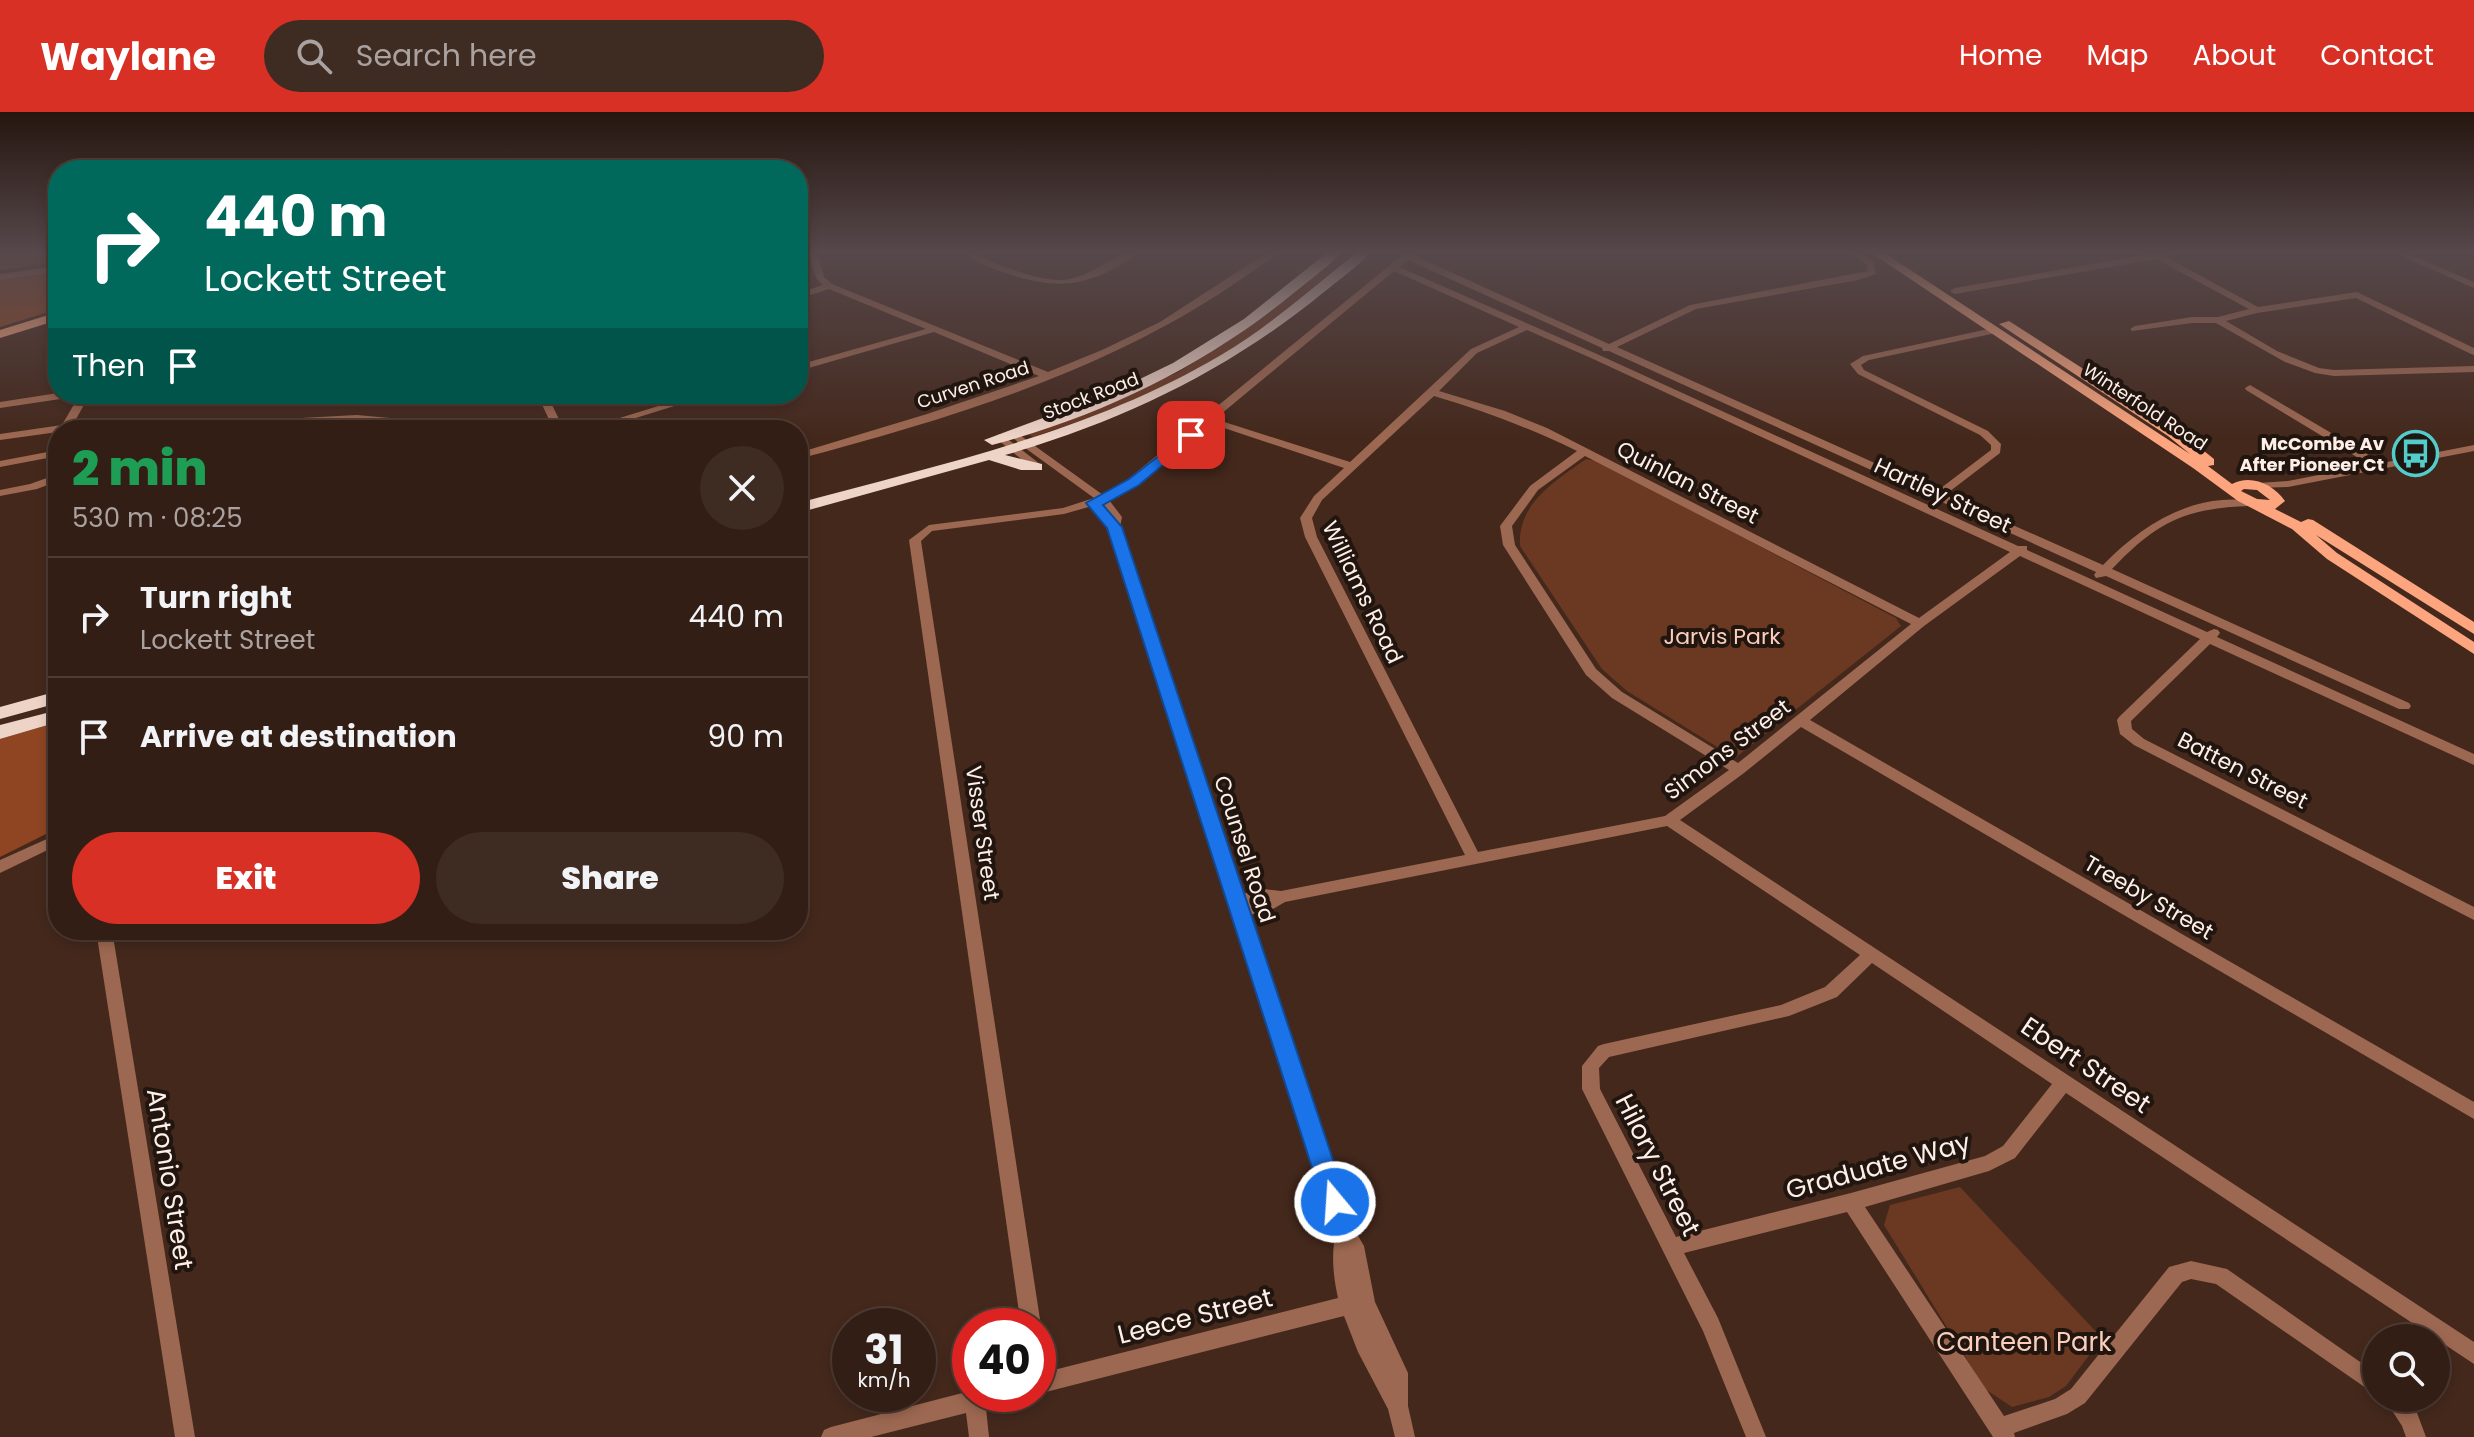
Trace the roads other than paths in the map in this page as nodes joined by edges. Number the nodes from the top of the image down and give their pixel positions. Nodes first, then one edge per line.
1 (894, 314) edge
2 (1176, 314) edge
3 (1259, 314) edge
4 (1288, 314) edge
5 (1338, 314) edge
6 (1497, 314) edge
7 (1538, 314) edge
8 (1679, 314) edge
9 (1967, 314) edge
10 (1990, 314) edge
11 (2242, 314) edge
12 (2396, 314) edge
13 (2218, 320) junction
14 (48, 321) edge
15 (1526, 327) junction
16 (2135, 329) dead end
17 (932, 330) junction
18 (1993, 331) junction
19 (0, 336) edge
20 (1609, 347) junction
21 (2474, 352) edge
22 (1594, 356) junction
23 (808, 365) edge
24 (2474, 369) edge
25 (1049, 376) junction
26 (2250, 388) dead end
27 (1432, 392) junction
28 (48, 398) edge
29 (674, 404) edge
30 (0, 405) edge
31 (324, 420) edge
32 (385, 420) edge
33 (620, 420) edge
34 (1209, 420) junction
35 (48, 431) edge
36 (0, 437) edge
37 (1013, 441) junction
38 (2474, 448) edge
39 (1584, 451) junction
40 (808, 453) edge
41 (48, 455) edge
42 (988, 455) junction
43 (0, 464) edge
44 (1350, 466) junction
45 (1037, 467) junction
46 (2381, 467) junction
47 (48, 481) edge
48 (2242, 488) junction
49 (808, 492) edge
50 (0, 493) edge
51 (1938, 495) junction
52 (2277, 499) junction
53 (1098, 502) junction
54 (2209, 504) junction
55 (2253, 504) junction
56 (808, 505) edge
57 (2053, 548) junction
58 (2016, 551) junction
59 (2104, 571) junction
60 (2092, 585) junction
61 (1920, 623) junction
62 (2223, 624) junction
63 (2474, 629) edge
64 (2208, 638) junction
65 (2474, 649) edge
66 (48, 700) edge
67 (2404, 706) dead end
68 (0, 713) edge
69 (48, 719) edge
70 (1802, 721) junction
71 (0, 732) edge
72 (2474, 760) edge
73 (1739, 770) junction
74 (1669, 820) junction
75 (48, 844) edge
76 (1475, 860) junction
77 (0, 867) edge
78 (1239, 906) junction
79 (2474, 914) edge
80 (106, 940) edge
81 (1871, 954) junction
82 (2064, 1082) junction
83 (2474, 1111) edge
84 (1851, 1202) junction
85 (1671, 1247) junction
86 (1358, 1303) junction
87 (1028, 1308) edge
88 (2474, 1354) edge
89 (2362, 1375) edge
90 (1056, 1377) edge
91 (952, 1406) edge
92 (976, 1412) edge
93 (2404, 1412) edge
94 (2003, 1432) edge
95 (185, 1437) edge
96 (831, 1437) edge
97 (979, 1437) edge
98 (1405, 1437) edge
99 (1756, 1437) edge
100 (2416, 1437) edge

1 - 17 street
2 - 25 street, Curven Road
3 - 37 highway, Stock Road
4 - 37 highway, Stock Road
5 - 34 street
6 - 15 street, Hartley Street
7 - 20 street, Hartley Street
8 - 20 street
9 - 18 main road, Winterfold Road
10 - 48 main road, Winterfold Road
11 - 13 street
12 - 21 street
13 - 16 street
13 - 24 street
14 - 19 main road
15 - 22 street, Hartley Street
15 - 27 street, Williams Road
17 - 23 street
17 - 25 street
18 - 48 main road, Winterfold Road
18 - 51 street
20 - 22 street
20 - 51 street, Hartley Street
22 - 58 street, Hartley Street
25 - 40 street, Curven Road
26 - 46 street
27 - 39 street, Quinlan Street
27 - 44 street, Williams Road
28 - 30 street
29 - 33 street
31 - 32 street
34 - 44 street
34 - 53 street
35 - 36 street
37 - 42 highway, Stock Road
37 - 45 street, Counsel Road
37 - 49 highway, Stock Road
37 - 53 street, Counsel Road
38 - 46 street
39 - 61 street, Quinlan Street
39 - 73 street
41 - 43 street
42 - 45 highway
42 - 56 highway, Stock Road
44 - 76 street, Williams Road
45 - 53 street, Counsel Road
46 - 48 street
46 - 52 street
47 - 50 street
48 - 52 main road
48 - 54 street
48 - 55 main road
51 - 57 street, Hartley Street
52 - 55 main road
52 - 63 main road
53 - 78 street, Counsel Road
53 - 87 street, Visser Street
54 - 55 street
54 - 59 street
55 - 65 main road
57 - 58 street
57 - 59 street, Hartley Street
58 - 60 street, Hartley Street
58 - 61 street, Simons Street
59 - 60 street
59 - 62 street, Hartley Street
60 - 64 street, Hartley Street
61 - 70 street, Simons Street
62 - 64 street, Batten Street
62 - 67 street, Hartley Street
64 - 72 street, Hartley Street
64 - 79 street, Batten Street
66 - 68 highway
69 - 71 highway
70 - 73 street, Simons Street
70 - 83 street, Treeby Street
73 - 74 street, Simons Street
74 - 76 street, Simons Street
74 - 81 street, Ebert Street
75 - 77 street
76 - 78 street, Simons Street
78 - 86 street, Counsel Road
80 - 95 street, Antonio Street
81 - 82 street, Ebert Street
81 - 85 street, Hilory Street
82 - 84 street, Graduate Way
82 - 88 street, Ebert Street
84 - 85 street, Graduate Way
84 - 94 street
85 - 99 street, Hilory Street
86 - 90 street, Leece Street
86 - 98 street, Counsel Road
89 - 94 street
91 - 96 street
92 - 97 street
93 - 100 street

